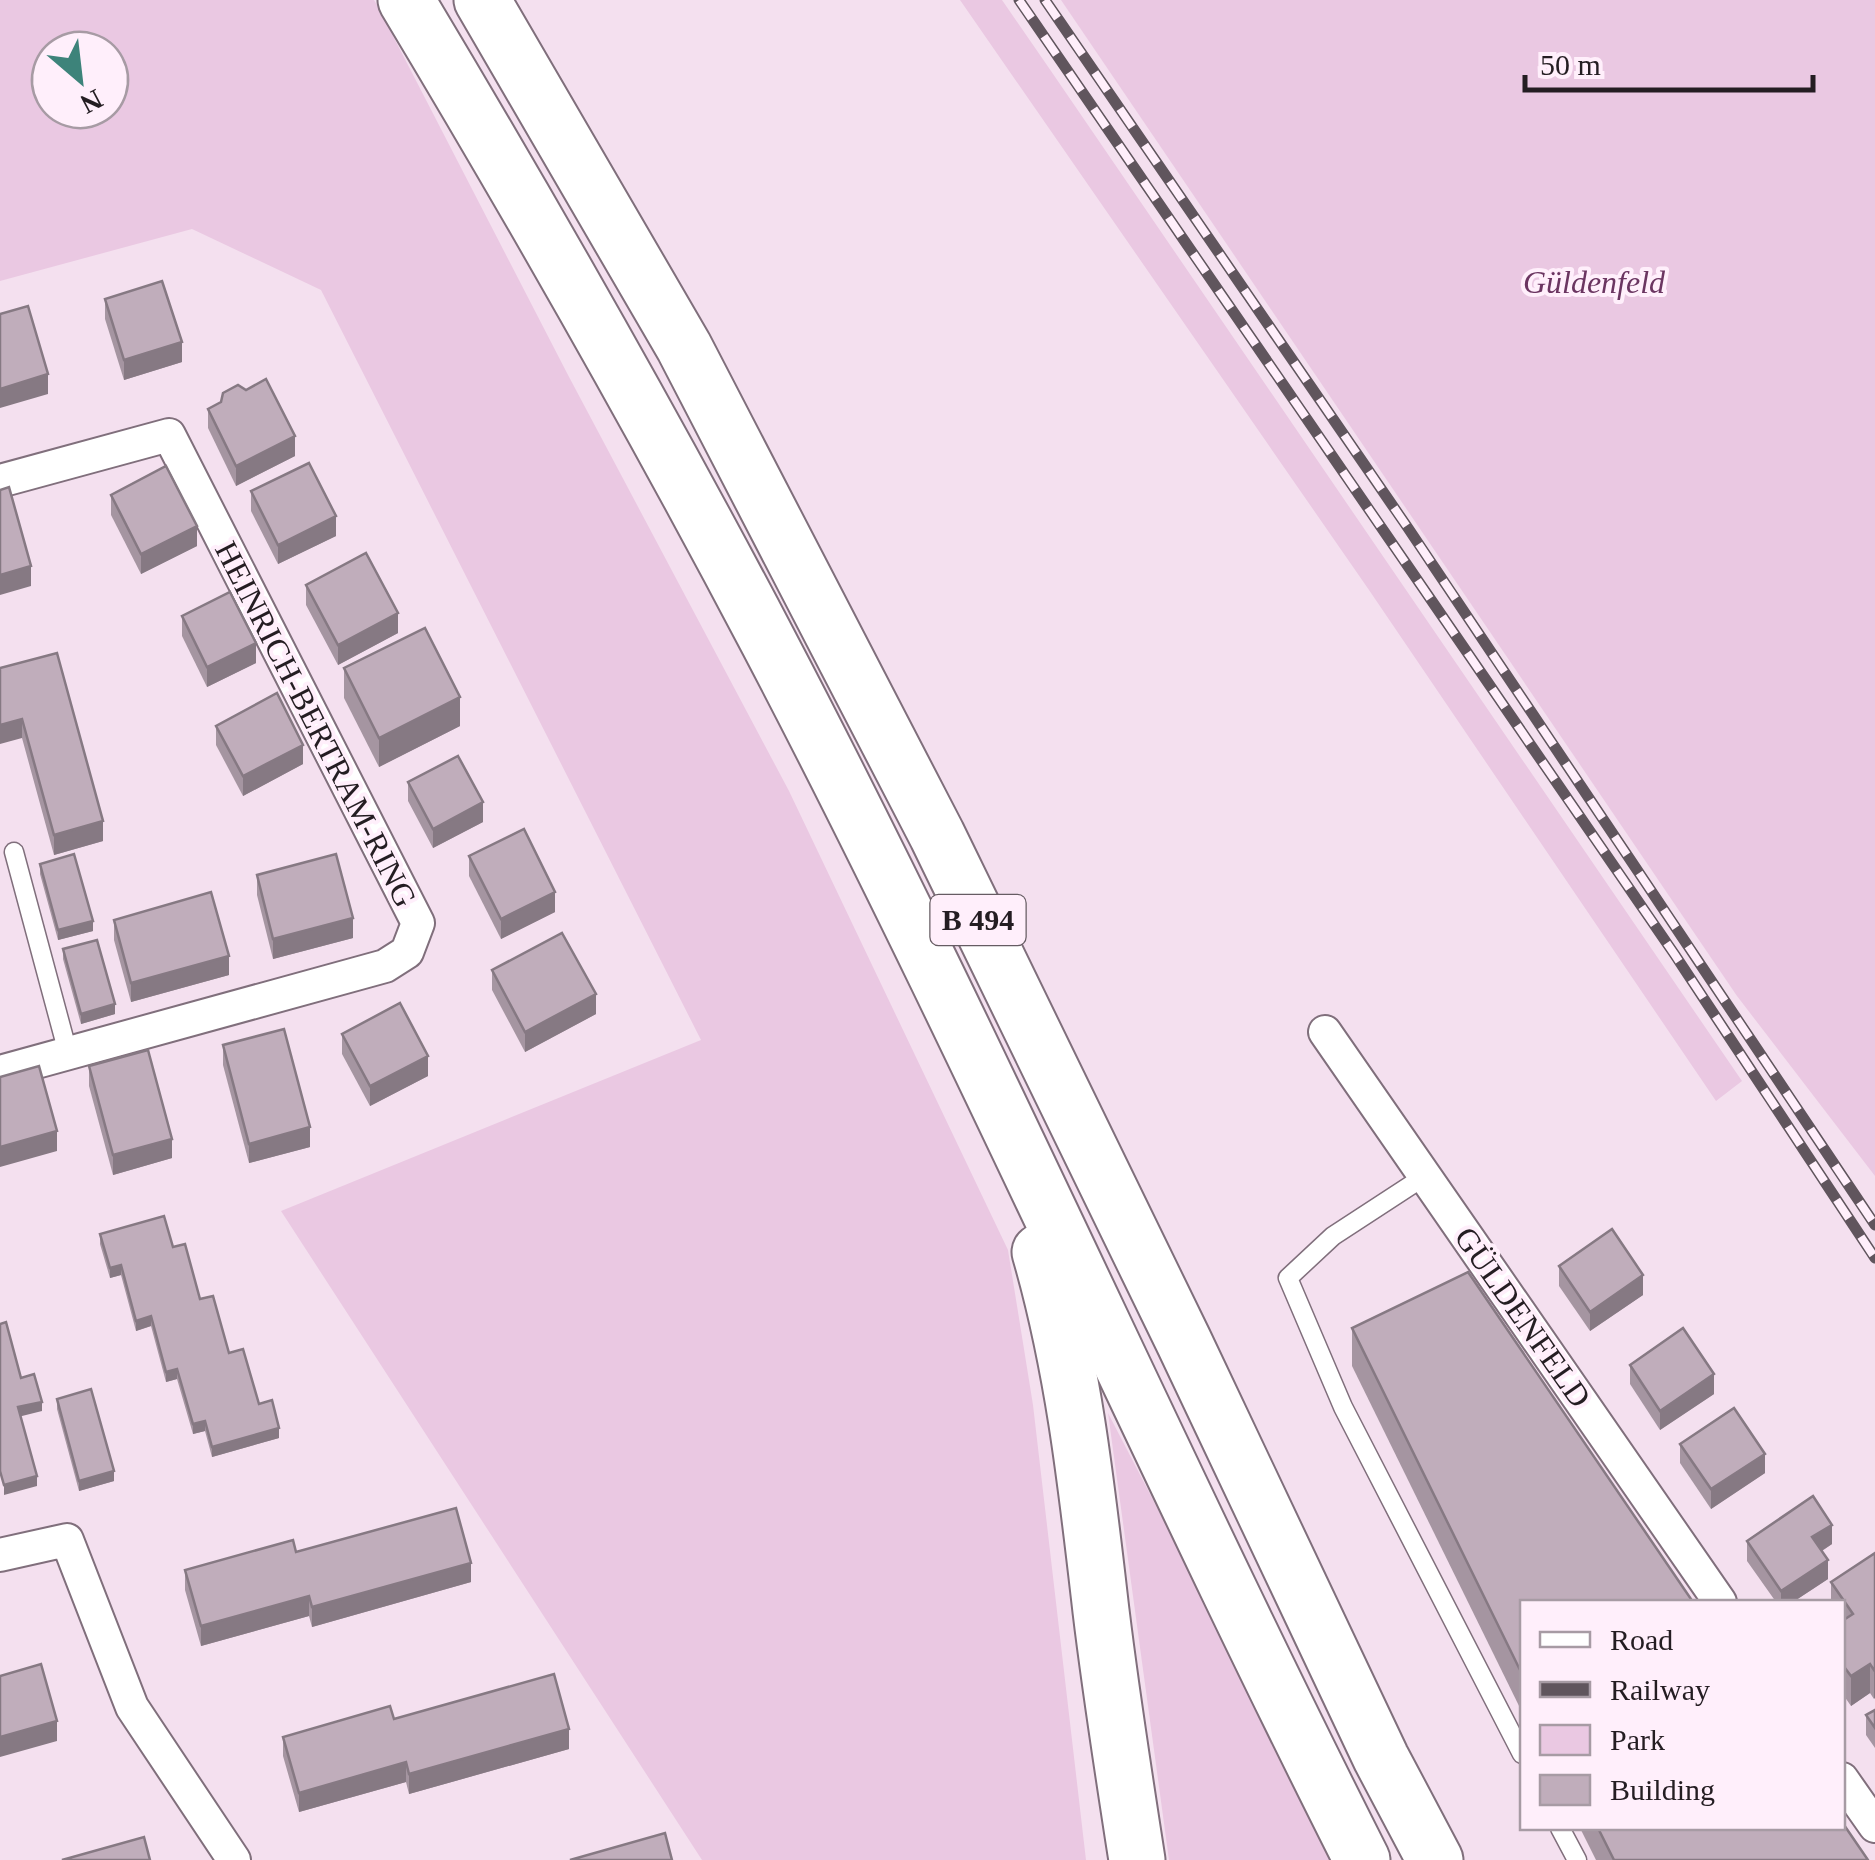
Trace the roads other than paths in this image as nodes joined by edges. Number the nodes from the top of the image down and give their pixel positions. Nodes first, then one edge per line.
1 (406, 0) edge
2 (482, 0) edge
3 (0, 481) edge
4 (14, 852) dead end
5 (1325, 1032) dead end
6 (68, 1053) junction
7 (0, 1072) edge
8 (997, 1105) junction
9 (1425, 1176) junction
10 (0, 1554) edge
11 (1719, 1600) edge
12 (1520, 1750) edge
13 (1845, 1783) edge
14 (1875, 1826) edge
15 (1561, 1830) edge
16 (234, 1860) edge
17 (1137, 1860) edge
18 (1362, 1860) edge
19 (1435, 1860) edge
20 (1577, 1860) edge

1 - 8 highway, B 494
2 - 19 highway, B 494
3 - 6 street, HEINRICH-BERTRAM-RING
4 - 6 lane
5 - 9 street, GÜLDENFELD
6 - 7 street, HEINRICH-BERTRAM-RING
8 - 17 highway
8 - 18 highway, B 494
9 - 11 street, GÜLDENFELD
9 - 12 lane
10 - 16 street
13 - 14 street
15 - 20 lane

